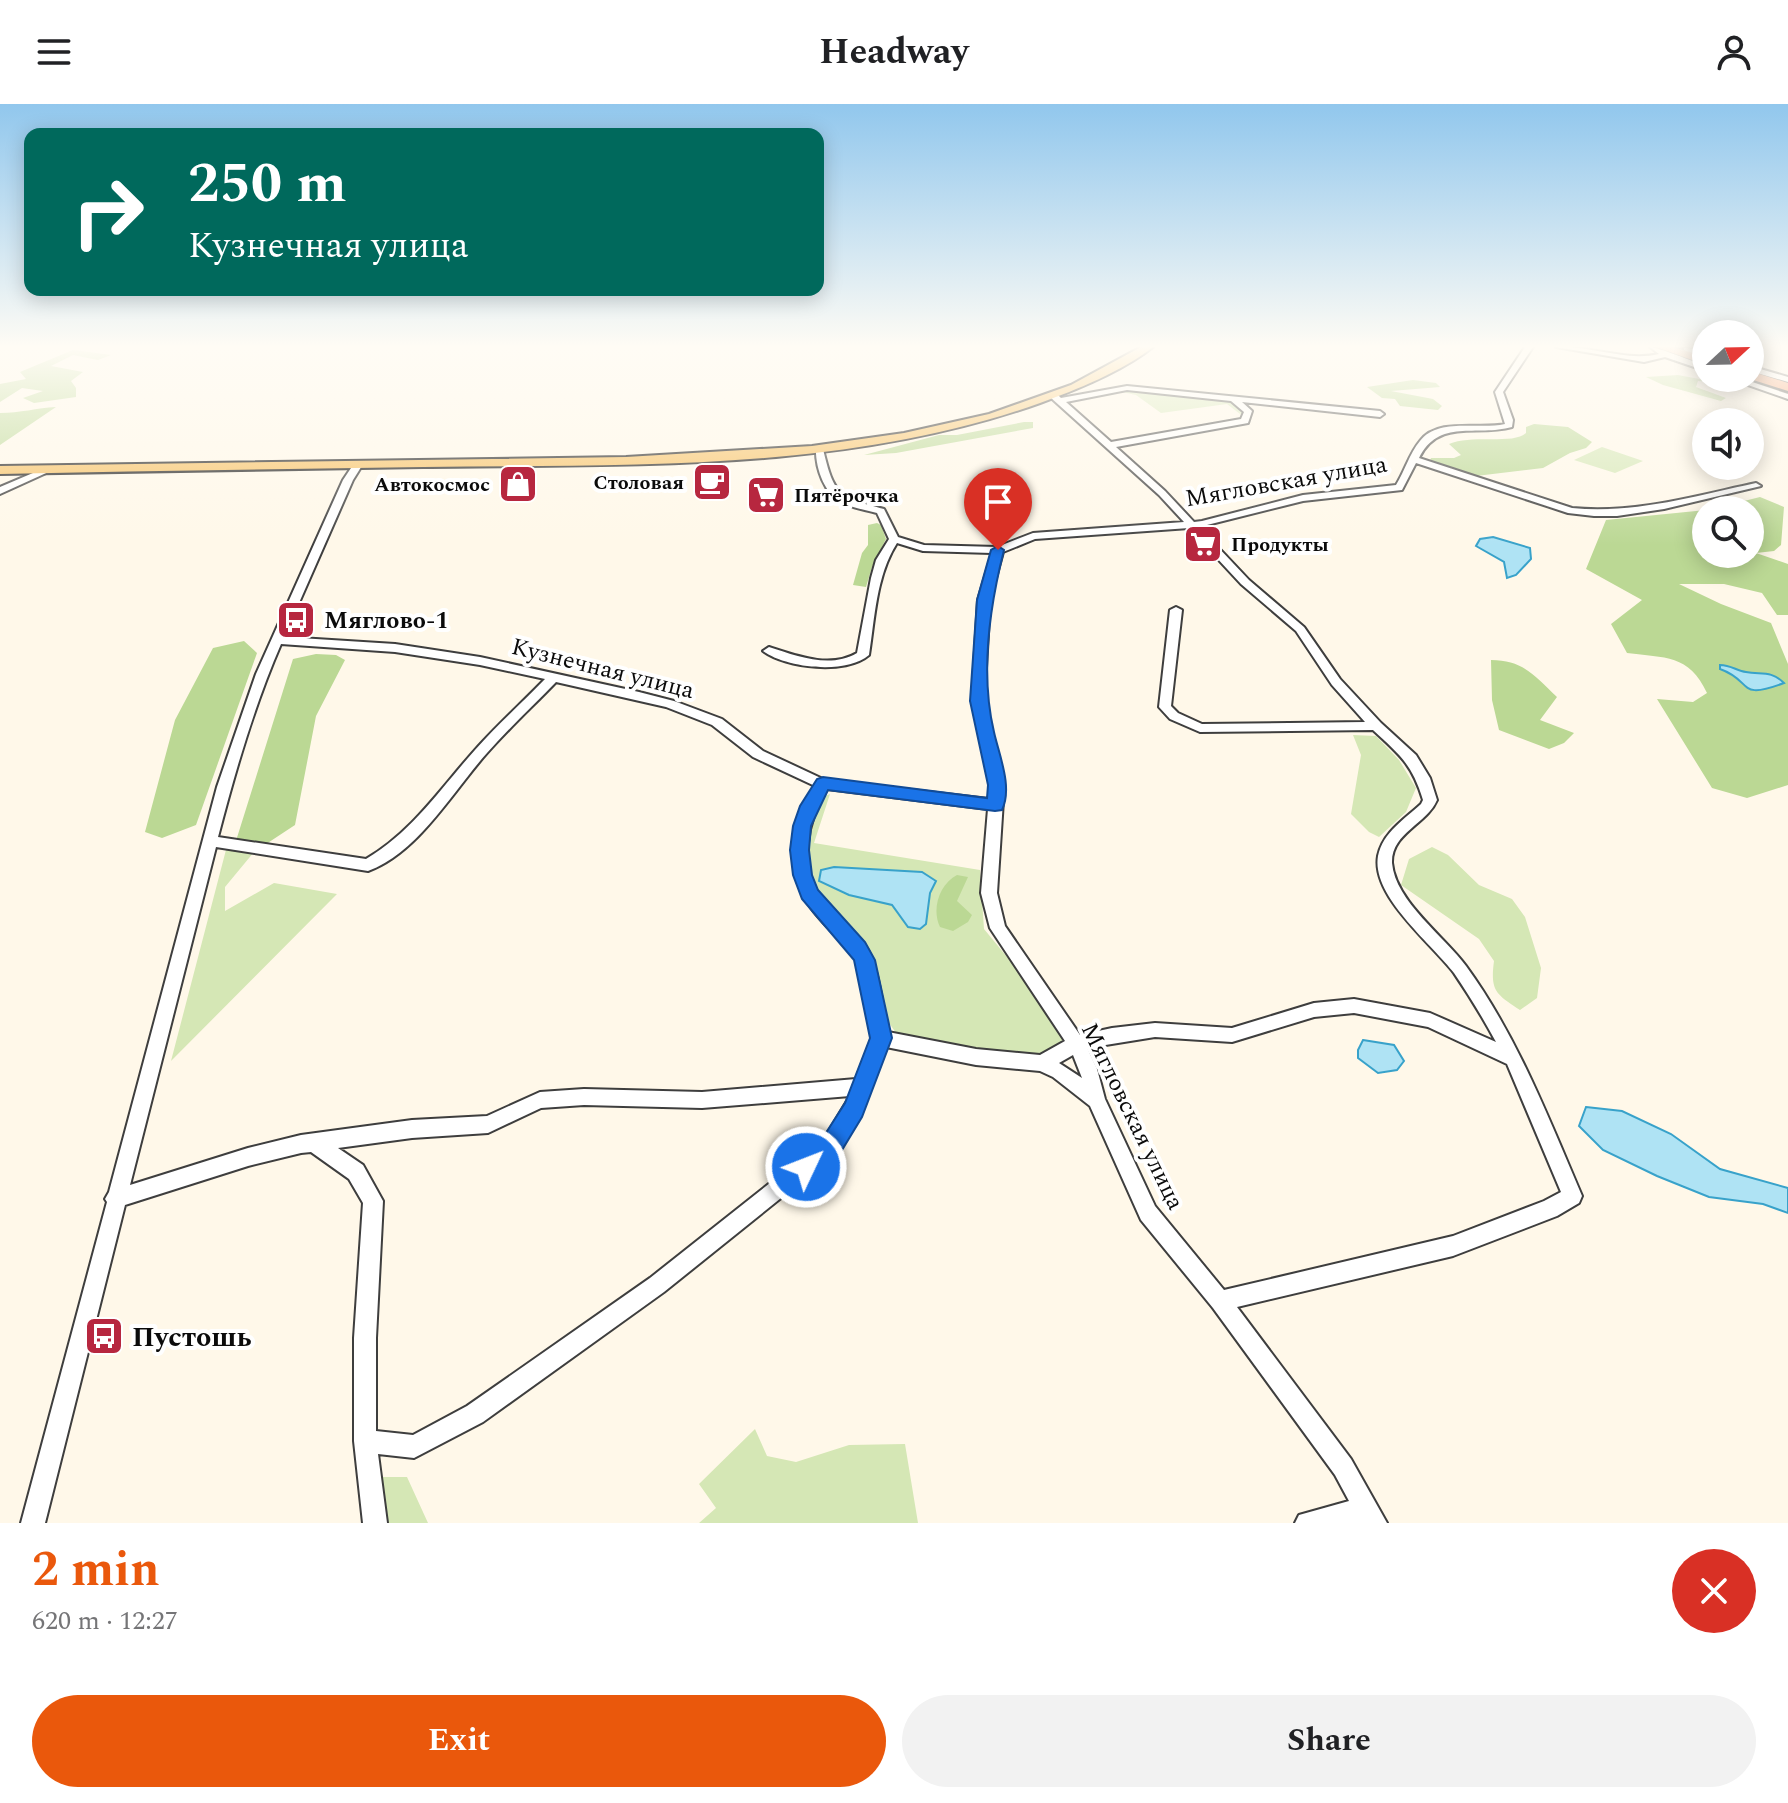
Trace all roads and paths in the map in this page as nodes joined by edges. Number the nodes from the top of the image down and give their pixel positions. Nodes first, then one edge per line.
1 (998, 413) edge
2 (1074, 413) edge
3 (1247, 413) edge
4 (1372, 413) edge
5 (1507, 413) edge
6 (1380, 414) dead end
7 (1110, 445) junction
8 (819, 449) junction
9 (1414, 459) junction
10 (358, 464) junction
11 (50, 469) junction
12 (0, 470) edge
13 (1756, 486) dead end
14 (0, 491) edge
15 (1191, 524) junction
16 (894, 539) junction
17 (998, 550) junction
18 (1176, 610) dead end
19 (278, 640) junction
20 (769, 651) dead end
21 (554, 677) junction
22 (1376, 726) junction
23 (823, 784) junction
24 (995, 805) junction
25 (209, 841) junction
26 (881, 1038) junction
27 (1076, 1043) junction
28 (1512, 1058) junction
29 (1041, 1063) junction
30 (863, 1087) junction
31 (1096, 1100) junction
32 (314, 1143) junction
33 (115, 1199) junction
34 (1220, 1301) junction
35 (365, 1441) junction
36 (1371, 1516) edge
37 (33, 1523) edge
38 (375, 1523) edge
39 (1307, 1523) edge

1 - 8 main road
2 - 7 street
3 - 7 street
4 - 6 street
5 - 9 street
7 - 15 street
8 - 10 main road
8 - 16 street
9 - 13 street
9 - 15 street, Мягловская улица
10 - 11 main road
10 - 19 street
11 - 12 main road
11 - 14 street
15 - 17 street, Мягловская улица
15 - 22 street
16 - 17 street
16 - 20 street
17 - 24 street, Мягловская улица
18 - 22 street
19 - 21 street, Кузнечная улица
19 - 25 street
21 - 23 street, Кузнечная улица
21 - 25 street
22 - 28 street
23 - 24 street, Кузнечная улица
23 - 26 street
24 - 27 street, Мягловская улица
25 - 33 street
26 - 29 street
26 - 30 street
27 - 28 street
27 - 29 street
27 - 31 street, Мягловская улица
28 - 34 street
29 - 31 street
30 - 32 street
30 - 35 street
31 - 34 street, Мягловская улица
32 - 33 street
32 - 35 street
33 - 37 street
34 - 36 street, Мягловская улица
35 - 38 street
36 - 39 street

